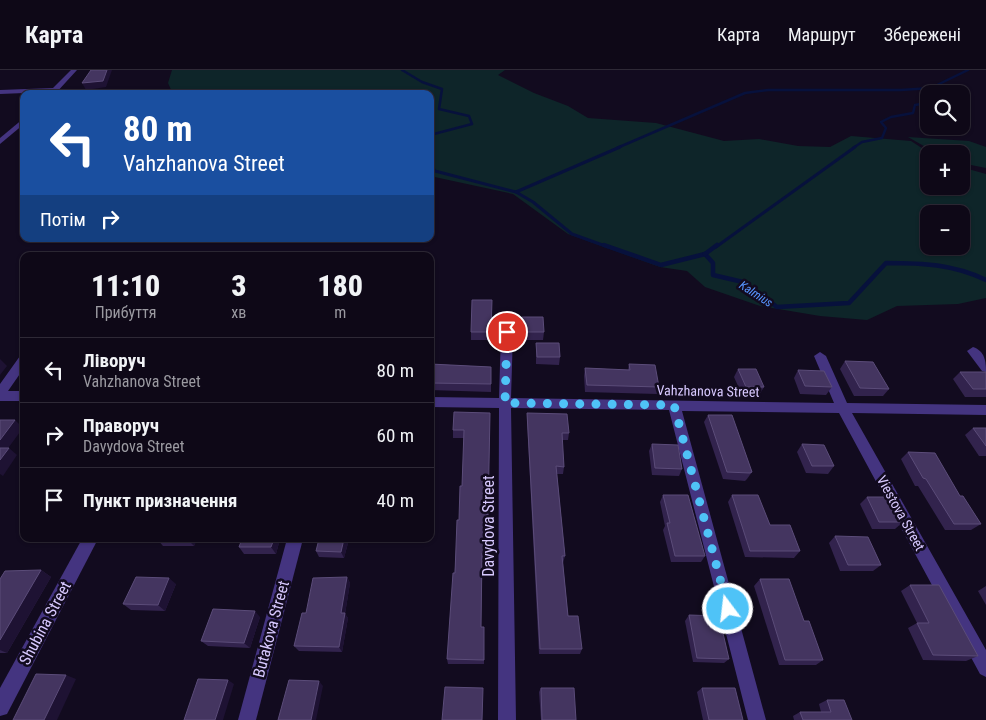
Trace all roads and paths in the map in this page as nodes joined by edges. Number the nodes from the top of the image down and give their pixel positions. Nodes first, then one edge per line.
1 (74, 70) edge
2 (55, 90) edge
3 (0, 92) edge
4 (20, 92) edge
5 (20, 124) edge
6 (0, 142) edge
7 (507, 332) dead end
8 (973, 351) dead end
9 (820, 356) dead end
10 (20, 366) edge
11 (986, 368) edge
12 (0, 395) edge
13 (20, 396) edge
14 (434, 402) edge
15 (505, 403) junction
16 (674, 405) junction
17 (843, 408) junction
18 (986, 410) edge
19 (88, 542) edge
20 (294, 542) edge
21 (986, 668) edge
22 (0, 707) edge
23 (247, 720) edge
24 (507, 720) edge
25 (757, 720) edge

1 - 2 street
3 - 4 street
5 - 6 street
7 - 15 street, Davydova Street
8 - 11 street
9 - 17 street, Viestova Street
10 - 12 street
12 - 13 street
14 - 15 street, Vahzhanova Street
15 - 16 street, Vahzhanova Street
15 - 24 street, Davydova Street
16 - 17 street, Vahzhanova Street
16 - 25 street
17 - 18 street, Vahzhanova Street
17 - 21 street, Viestova Street
19 - 22 street, Shubina Street
20 - 23 street, Butakova Street

